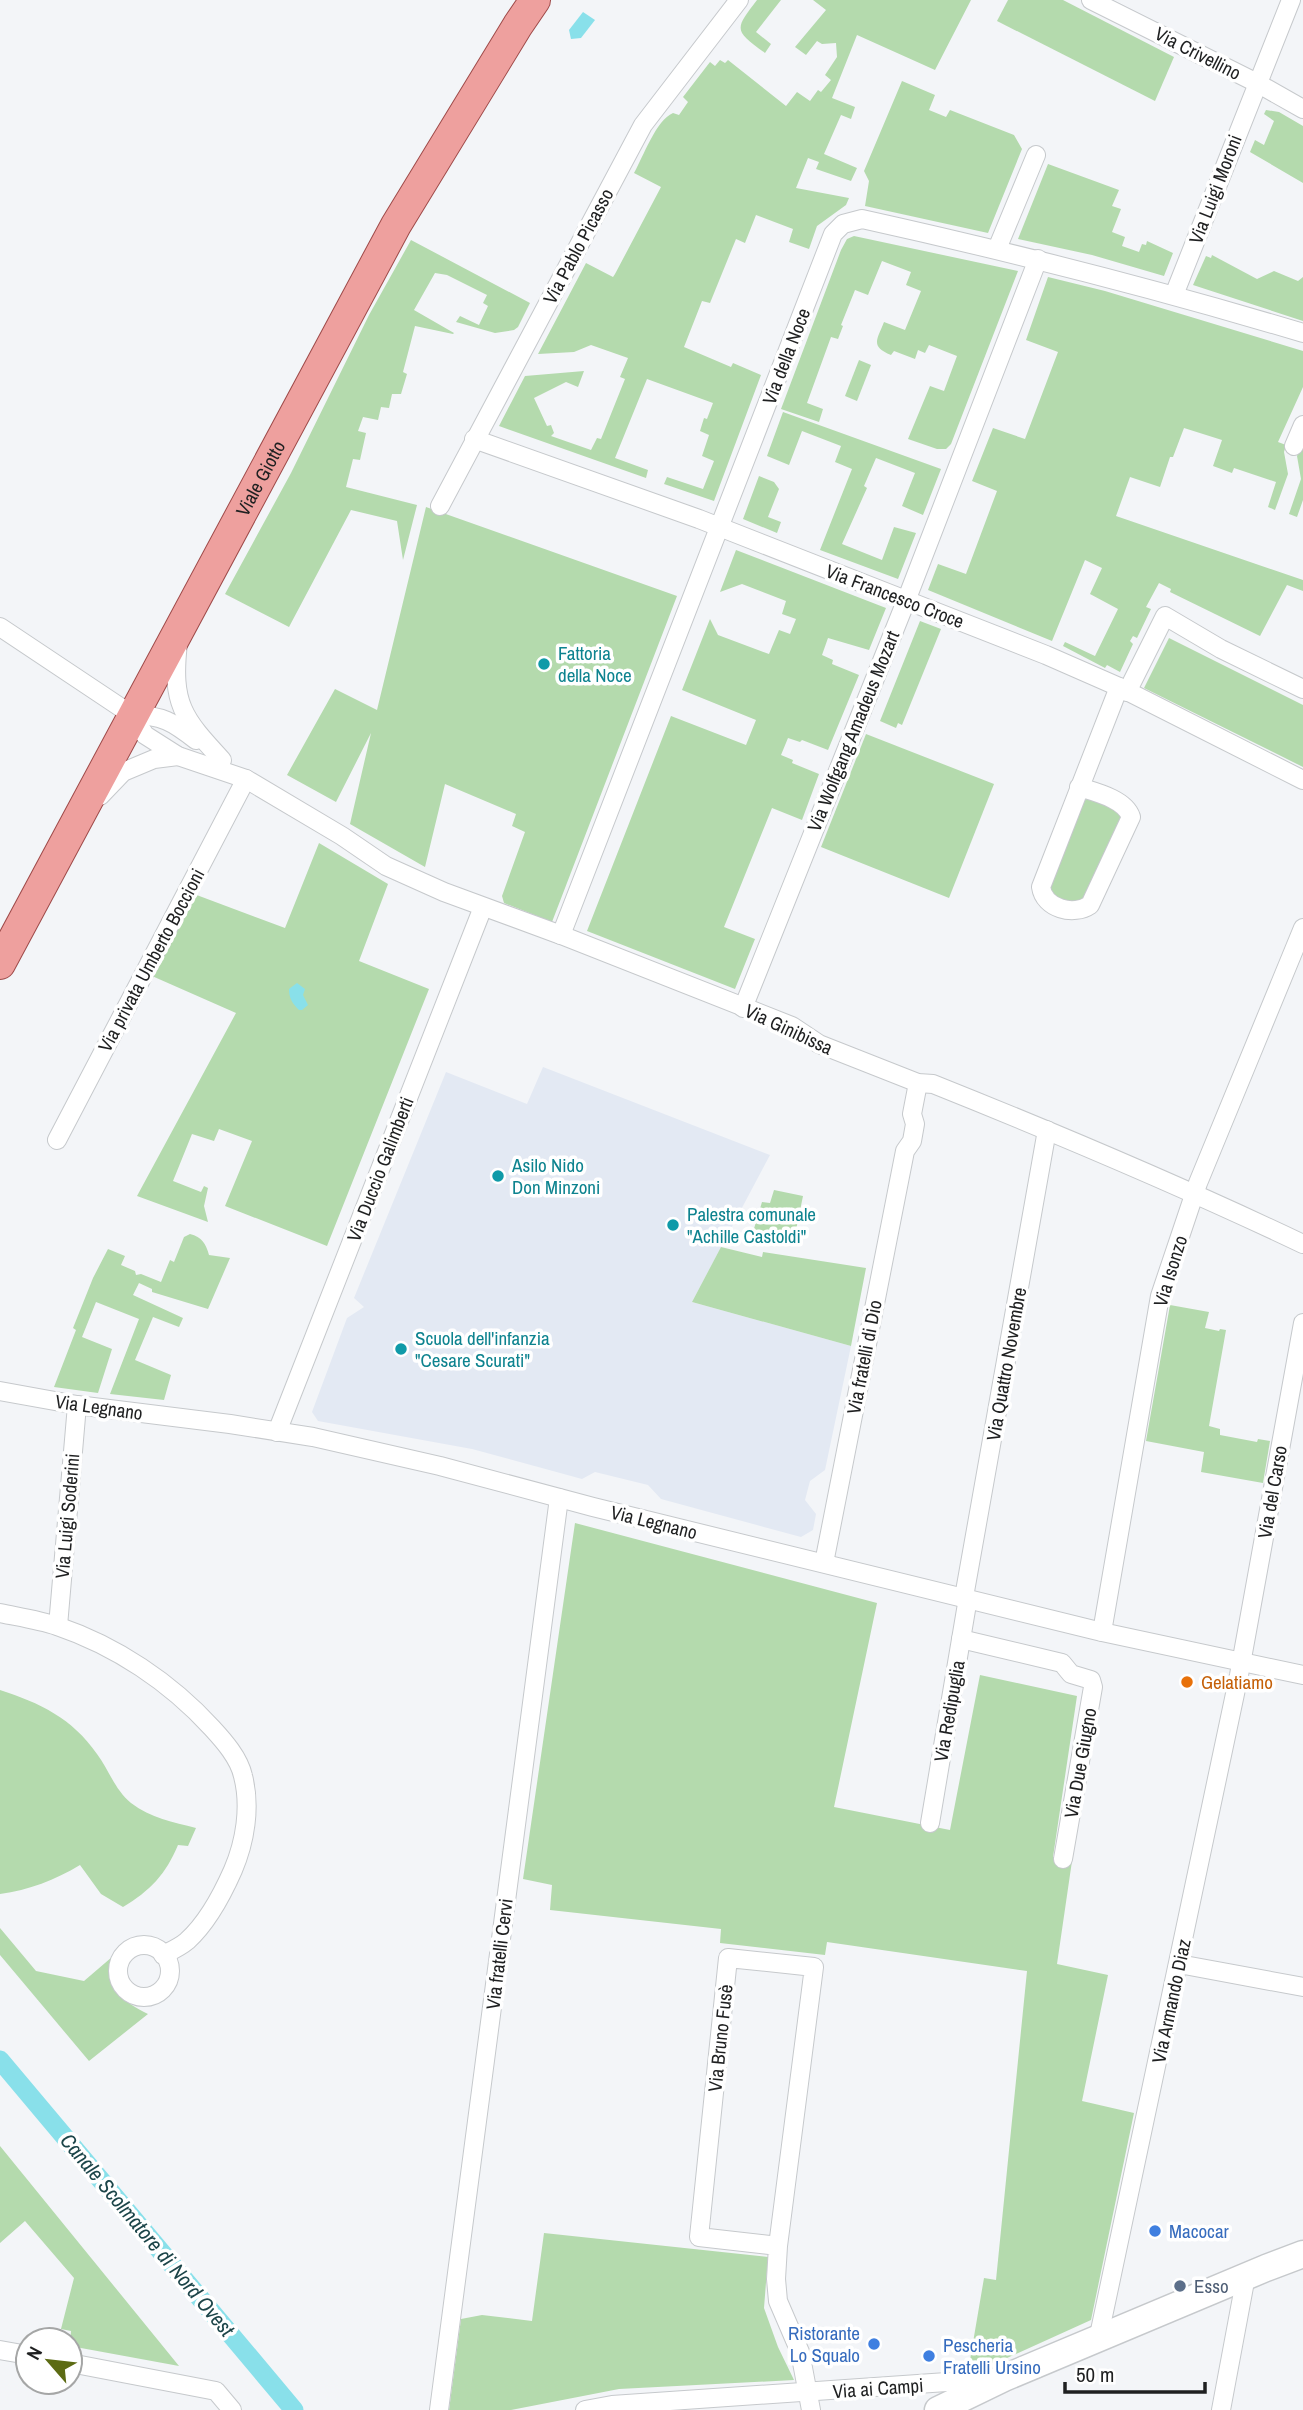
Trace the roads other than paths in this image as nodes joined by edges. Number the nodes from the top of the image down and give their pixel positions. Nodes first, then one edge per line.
1 (535, 0) edge
2 (739, 0) edge
3 (1091, 0) edge
4 (1291, 0) edge
5 (1257, 83) junction
6 (1303, 109) edge
7 (1035, 155) dead end
8 (997, 249) junction
9 (1038, 259) junction
10 (1174, 295) junction
11 (1303, 333) edge
12 (1303, 425) edge
13 (474, 439) junction
14 (1294, 446) dead end
15 (440, 506) dead end
16 (720, 527) junction
17 (906, 601) junction
18 (180, 626) junction
19 (0, 627) edge
20 (1123, 689) junction
21 (1303, 689) edge
22 (132, 715) junction
23 (178, 756) junction
24 (222, 760) junction
25 (246, 779) junction
26 (1303, 780) edge
27 (1079, 788) junction
28 (77, 818) junction
29 (483, 907) junction
30 (1303, 928) edge
31 (561, 934) junction
32 (0, 964) edge
33 (743, 1007) junction
34 (918, 1083) junction
35 (1047, 1130) junction
36 (57, 1140) dead end
37 (1195, 1192) junction
38 (1303, 1244) edge
39 (1303, 1323) edge
40 (0, 1391) edge
41 (77, 1405) junction
42 (277, 1432) junction
43 (559, 1498) junction
44 (824, 1563) junction
45 (966, 1598) junction
46 (0, 1613) edge
47 (58, 1626) junction
48 (1102, 1632) junction
49 (961, 1639) junction
50 (1241, 1662) junction
51 (1303, 1675) edge
52 (930, 1823) dead end
53 (1063, 1859) dead end
54 (163, 1955) dead end
55 (1179, 1964) junction
56 (1303, 1987) edge
57 (778, 2246) junction
58 (1303, 2254) edge
59 (1246, 2276) junction
60 (1098, 2340) junction
61 (84, 2366) edge
62 (1004, 2378) junction
63 (810, 2402) edge
64 (232, 2410) edge
65 (439, 2410) edge
66 (585, 2410) edge
67 (938, 2410) edge
68 (1221, 2410) edge

1 - 18 main road, Viale Giotto
2 - 13 street, Via Pablo Picasso
3 - 5 street, Via Crivellino
4 - 5 street, Via Luigi Moroni
5 - 6 street, Via Crivellino
5 - 10 street, Via Luigi Moroni
7 - 8 street
8 - 9 street, Via della Noce
8 - 16 street, Via della Noce
9 - 10 street, Via della Noce
9 - 17 street, Via Wolfgang Amadeus Mozart
10 - 11 street, Via della Noce
12 - 14 street
13 - 15 street, Via Pablo Picasso
13 - 16 street, Via Francesco Croce
16 - 17 street, Via Francesco Croce
16 - 31 street, Via della Noce
17 - 20 street, Via Francesco Croce
17 - 33 street, Via Wolfgang Amadeus Mozart
18 - 22 main road, Viale Giotto
18 - 24 street, Via Ginibissa
19 - 22 street
20 - 21 street
20 - 26 street, Via Francesco Croce
20 - 27 street
22 - 23 street, Via Ginibissa
22 - 24 street, Via Ginibissa
22 - 28 main road, Viale Giotto
23 - 25 street, Via Ginibissa
23 - 28 street
24 - 25 street, Via Ginibissa
25 - 29 street, Via Ginibissa
25 - 36 street, Via privata Umberto Boccioni
27 - 27 street
28 - 32 main road, Viale Giotto
29 - 31 street, Via Ginibissa
29 - 42 street, Via Duccio Galimberti
30 - 37 street, Via Isonzo
31 - 33 street, Via Ginibissa
33 - 34 street, Via Ginibissa
34 - 35 street, Via Ginibissa
34 - 44 street, Via fratelli di Dio
35 - 37 street, Via Ginibissa
35 - 45 street, Via Quattro Novembre
37 - 38 street, Via Ginibissa
37 - 48 street, Via Isonzo
39 - 50 street, Via del Carso
40 - 41 street, Via Legnano
41 - 42 street, Via Legnano
41 - 47 street, Via Luigi Soderini
42 - 43 street, Via Legnano
43 - 44 street, Via Legnano
43 - 65 street, Via fratelli Cervi
44 - 45 street, Via Legnano
45 - 48 street, Via Legnano
45 - 49 street, Via Redipuglia
46 - 47 street
47 - 54 street
48 - 50 street, Via Legnano
49 - 52 street, Via Redipuglia
49 - 53 street, Via Due Giugno
50 - 51 street, Via Legnano
50 - 55 street, Via Armando Diaz
55 - 56 street
55 - 60 street, Via Armando Diaz
57 - 57 street, Via Bruno Fusè
57 - 63 street, Via Bruno Fusè
58 - 59 street
59 - 60 street
59 - 68 street
60 - 62 street
61 - 64 street
62 - 63 street, Via ai Campi
62 - 67 street
63 - 66 street, Via ai Campi

